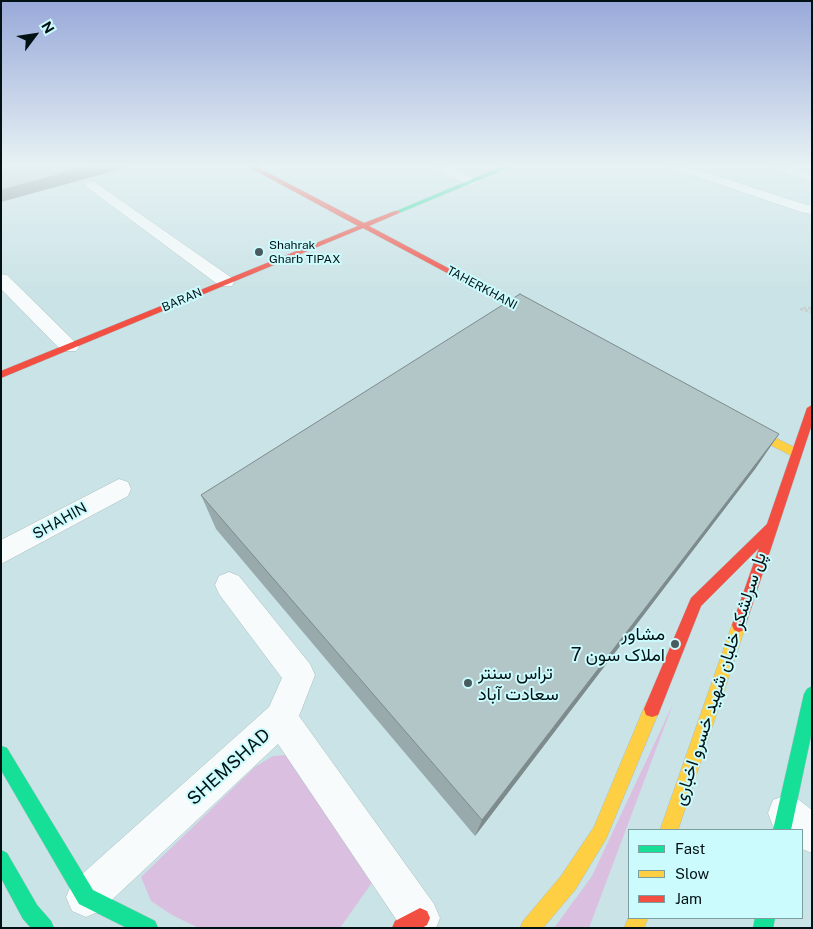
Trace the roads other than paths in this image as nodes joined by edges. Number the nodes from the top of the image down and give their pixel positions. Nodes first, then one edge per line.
1 (125, 208) edge
2 (329, 208) edge
3 (405, 208) edge
4 (362, 226) junction
5 (1, 279) edge
6 (226, 282) junction
7 (548, 323) edge
8 (69, 347) junction
9 (1, 375) edge
10 (812, 408) edge
11 (725, 416) edge
12 (796, 453) junction
13 (119, 489) dead end
14 (770, 528) junction
15 (1, 553) edge
16 (230, 585) dead end
17 (812, 694) edge
18 (282, 719) junction
19 (1, 754) edge
20 (793, 826) edge
21 (669, 829) edge
22 (1, 859) edge
23 (86, 897) junction
24 (411, 923) edge
25 (44, 928) edge
26 (148, 928) edge
27 (530, 928) edge

1 - 6 street
2 - 4 main road, TAHERKHANI
3 - 4 main road, BARAN
4 - 6 main road, BARAN
4 - 7 main road, TAHERKHANI
5 - 8 street
6 - 8 main road, BARAN
8 - 9 main road, BARAN
10 - 12 main road, پل سرلشکر خلبان شهید خسرو اخباری
11 - 12 main road
12 - 14 main road, پل سرلشکر خلبان شهید خسرو اخباری
13 - 15 street, SHAHIN
14 - 21 main road, پل سرلشکر خلبان شهید خسرو اخباری
14 - 27 main road
16 - 18 street
17 - 20 main road
18 - 23 street, SHEMSHAD
18 - 24 street, SHEMSHAD
19 - 23 main road
22 - 25 main road
23 - 26 main road

